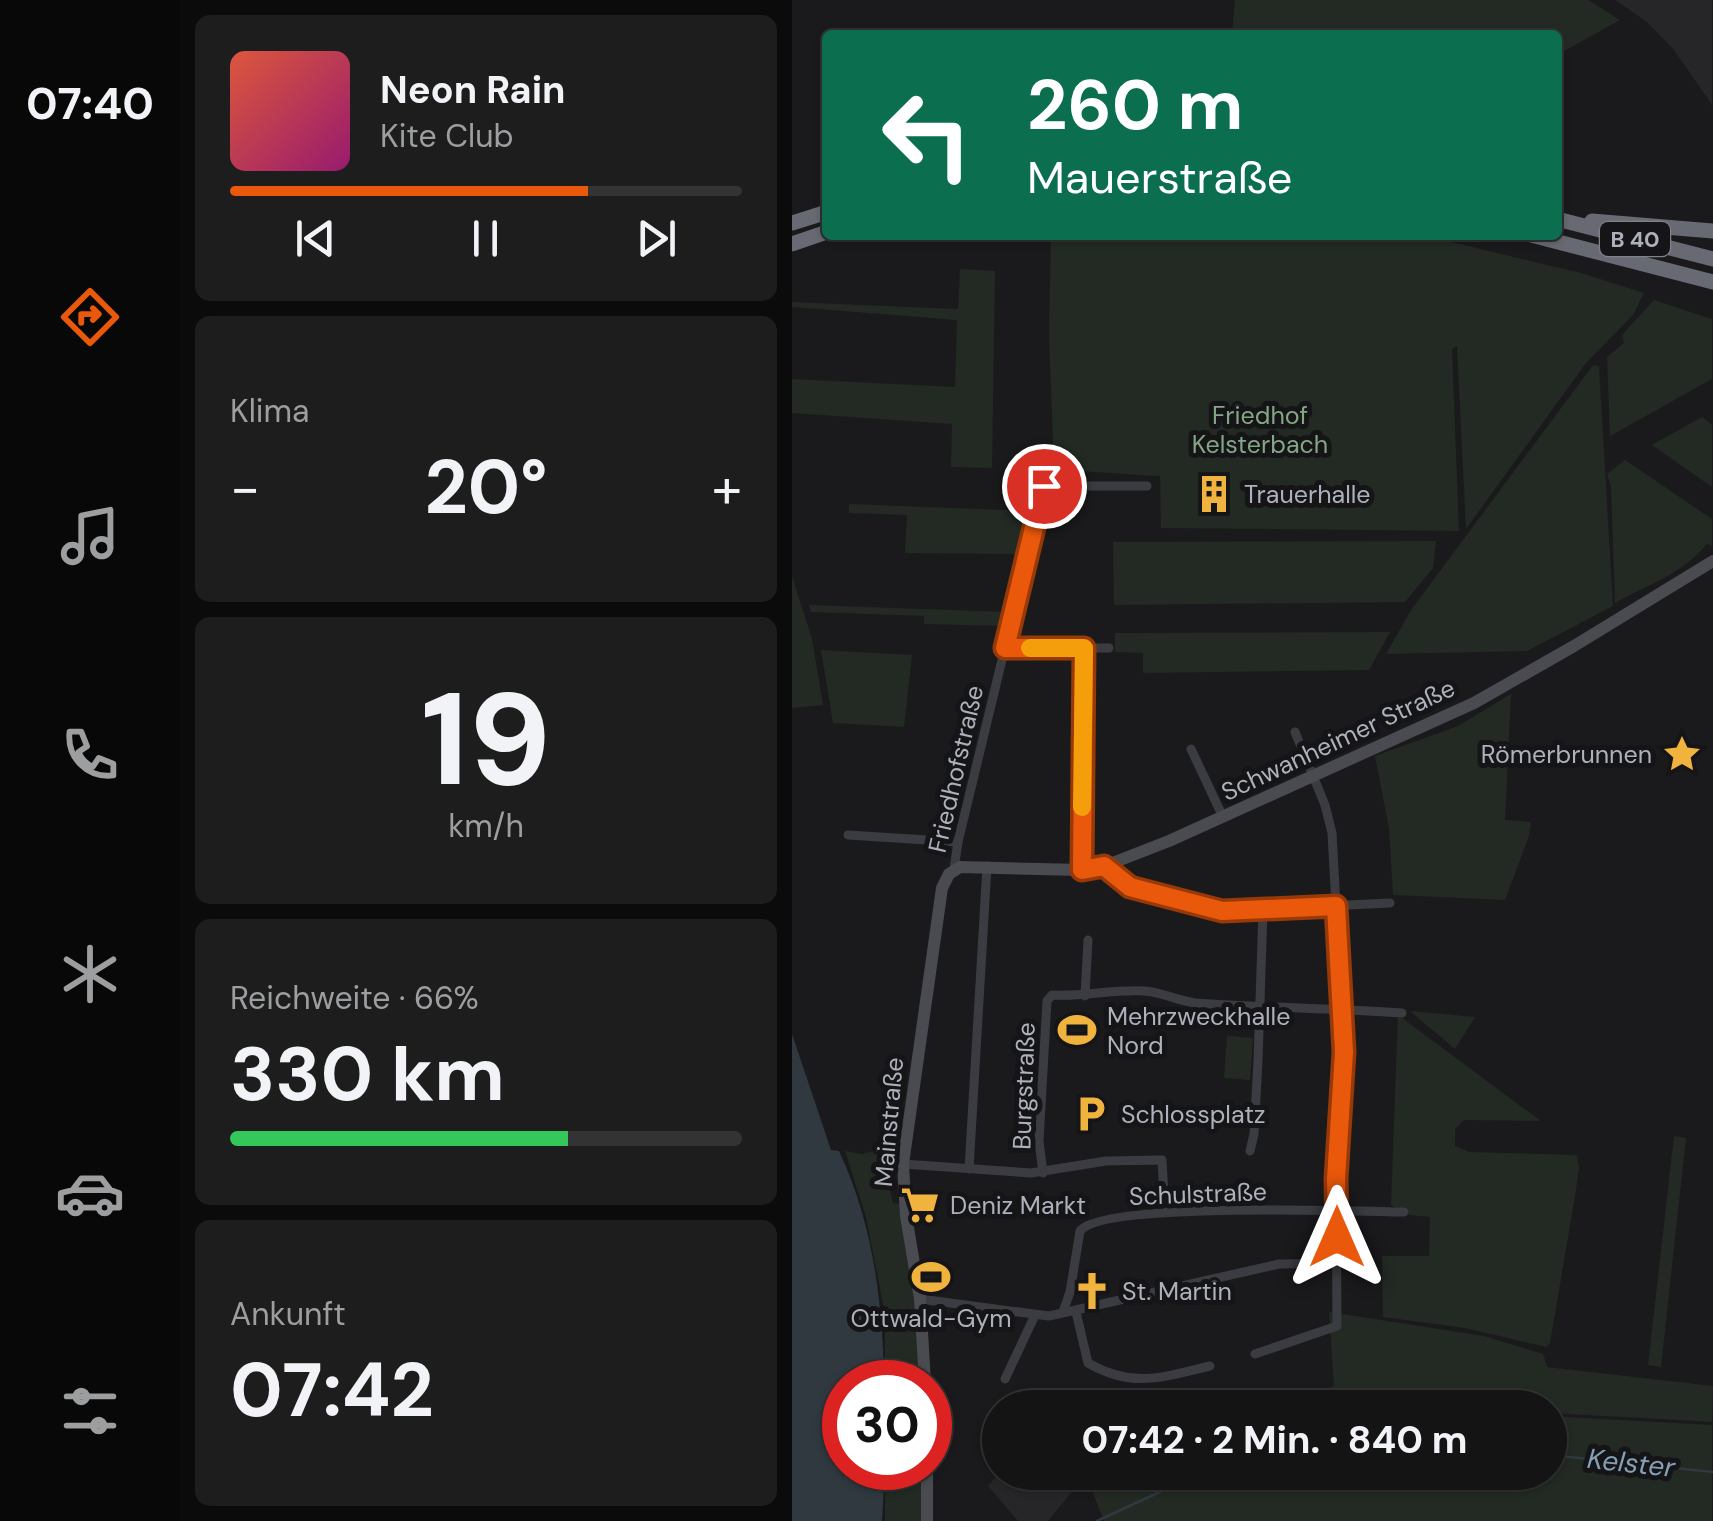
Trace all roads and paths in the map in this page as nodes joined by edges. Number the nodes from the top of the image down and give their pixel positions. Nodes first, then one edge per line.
1 (822, 214) edge
2 (1562, 219) edge
3 (1562, 220) edge
4 (792, 223) edge
5 (1712, 231) edge
6 (822, 234) edge
7 (1550, 240) edge
8 (792, 244) edge
9 (1712, 258) edge
10 (1621, 259) junction
11 (1712, 282) edge
12 (1712, 294) edge
13 (1147, 486) dead end
14 (1712, 561) edge
15 (1005, 648) junction
16 (1084, 648) junction
17 (1109, 648) dead end
18 (1295, 732) dead end
19 (1191, 749) dead end
20 (1314, 776) junction
21 (1223, 818) junction
22 (848, 834) dead end
23 (958, 842) junction
24 (987, 866) junction
25 (1104, 866) junction
26 (954, 870) junction
27 (1082, 870) junction
28 (1390, 903) dead end
29 (1336, 906) junction
30 (1263, 910) junction
31 (1088, 940) dead end
32 (1084, 996) junction
33 (1261, 1006) junction
34 (1342, 1008) junction
35 (1402, 1012) dead end
36 (1250, 1150) dead end
37 (903, 1164) junction
38 (969, 1169) junction
39 (1042, 1173) junction
40 (1337, 1211) junction
41 (1404, 1212) dead end
42 (1165, 1213) junction
43 (1337, 1263) junction
44 (920, 1299) junction
45 (1063, 1312) junction
46 (1076, 1312) junction
47 (1035, 1316) junction
48 (1255, 1354) dead end
49 (923, 1360) edge
50 (1210, 1366) dead end
51 (1004, 1378) dead end
52 (927, 1490) edge
53 (928, 1521) edge

1 - 4 highway
2 - 5 highway, B 40
3 - 9 highway, B 40
6 - 8 highway
7 - 10 highway, B 40
10 - 11 highway, B 40
10 - 12 highway, B 40
13 - 15 street, Friedhofstraße
14 - 20 street, Schwanheimer Straße
15 - 16 street
15 - 23 street, Friedhofstraße
16 - 17 street
16 - 27 street
18 - 20 street
19 - 21 street
20 - 21 street, Schwanheimer Straße
20 - 29 street
21 - 25 street, Schwanheimer Straße
22 - 23 street
23 - 26 street, Friedhofstraße
24 - 26 street, Schwanheimer Straße
24 - 27 street, Schwanheimer Straße
24 - 38 street
25 - 27 street, Schwanheimer Straße
25 - 30 street
26 - 37 street, Mainstraße
28 - 29 street
29 - 30 street
29 - 34 street
30 - 33 street
31 - 32 street
32 - 33 street, Burgstraße
32 - 39 street, Burgstraße
33 - 34 street, Burgstraße
33 - 36 street
34 - 35 street, Burgstraße
34 - 40 street
37 - 38 street
37 - 44 street, Mainstraße
38 - 39 street
39 - 42 street
40 - 41 street, Schulstraße
40 - 42 street, Schulstraße
40 - 43 street
42 - 45 street, Schulstraße
43 - 46 street
43 - 48 street
44 - 47 street
44 - 49 street, Mainstraße
45 - 46 street
45 - 47 street
46 - 50 street
47 - 51 street
52 - 53 street

